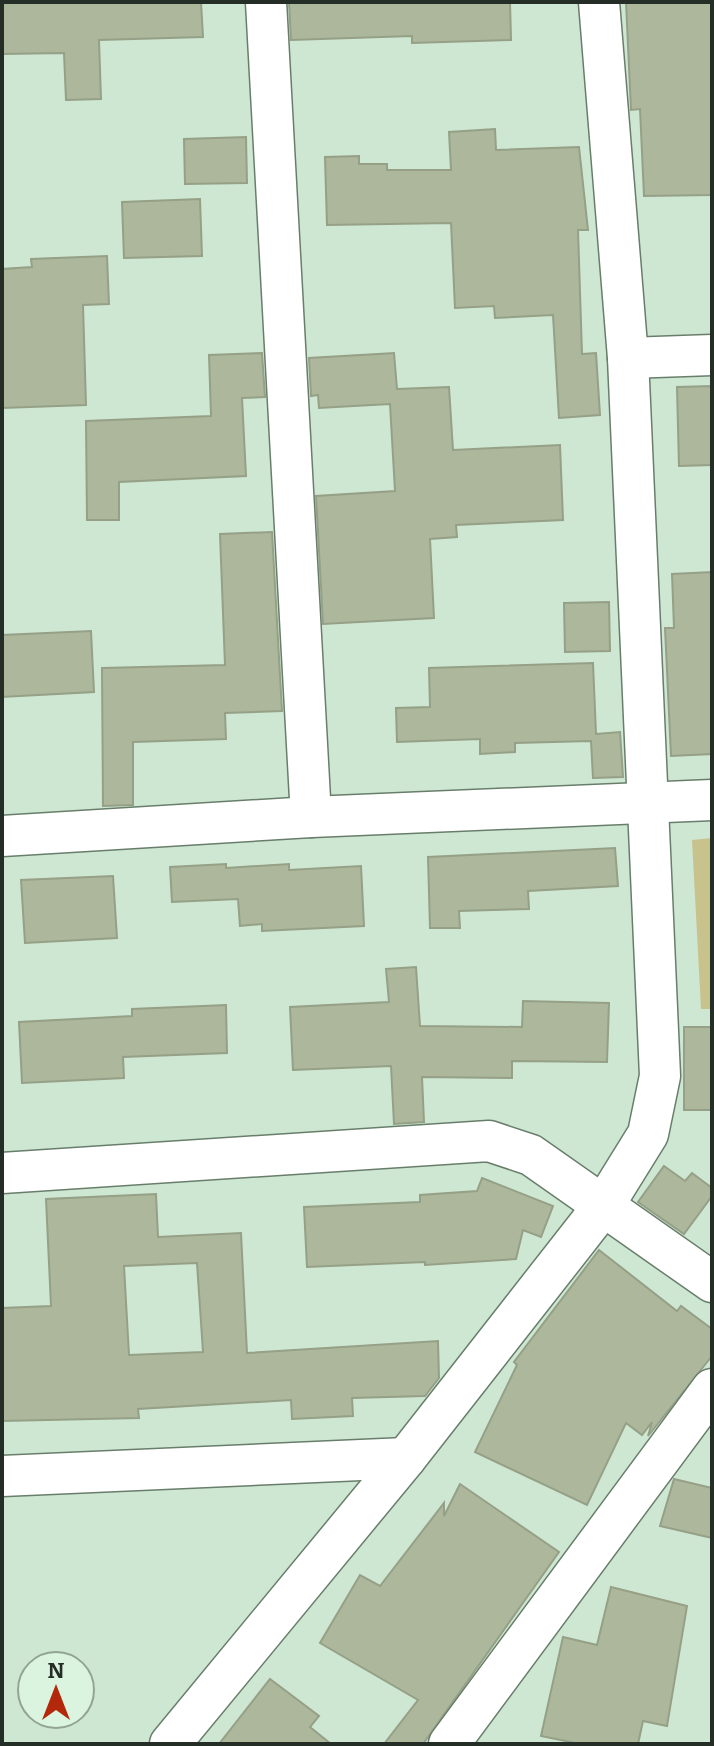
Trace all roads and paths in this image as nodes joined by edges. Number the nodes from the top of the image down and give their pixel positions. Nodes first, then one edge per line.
1 (266, 2) edge
2 (599, 2) edge
3 (712, 355) edge
4 (628, 358) junction
5 (712, 800) edge
6 (645, 803) junction
7 (311, 817) junction
8 (2, 836) edge
9 (3, 1165) edge
10 (604, 1205) junction
11 (712, 1282) edge
12 (712, 1389) edge
13 (406, 1458) junction
14 (2, 1476) edge
15 (170, 1744) edge
16 (449, 1744) edge

1 - 7 street
2 - 4 street
3 - 4 street
4 - 6 street
5 - 6 street
6 - 7 street
6 - 10 street
7 - 8 street
9 - 10 street
10 - 11 street
10 - 13 street
12 - 16 street
13 - 14 street
13 - 15 street

